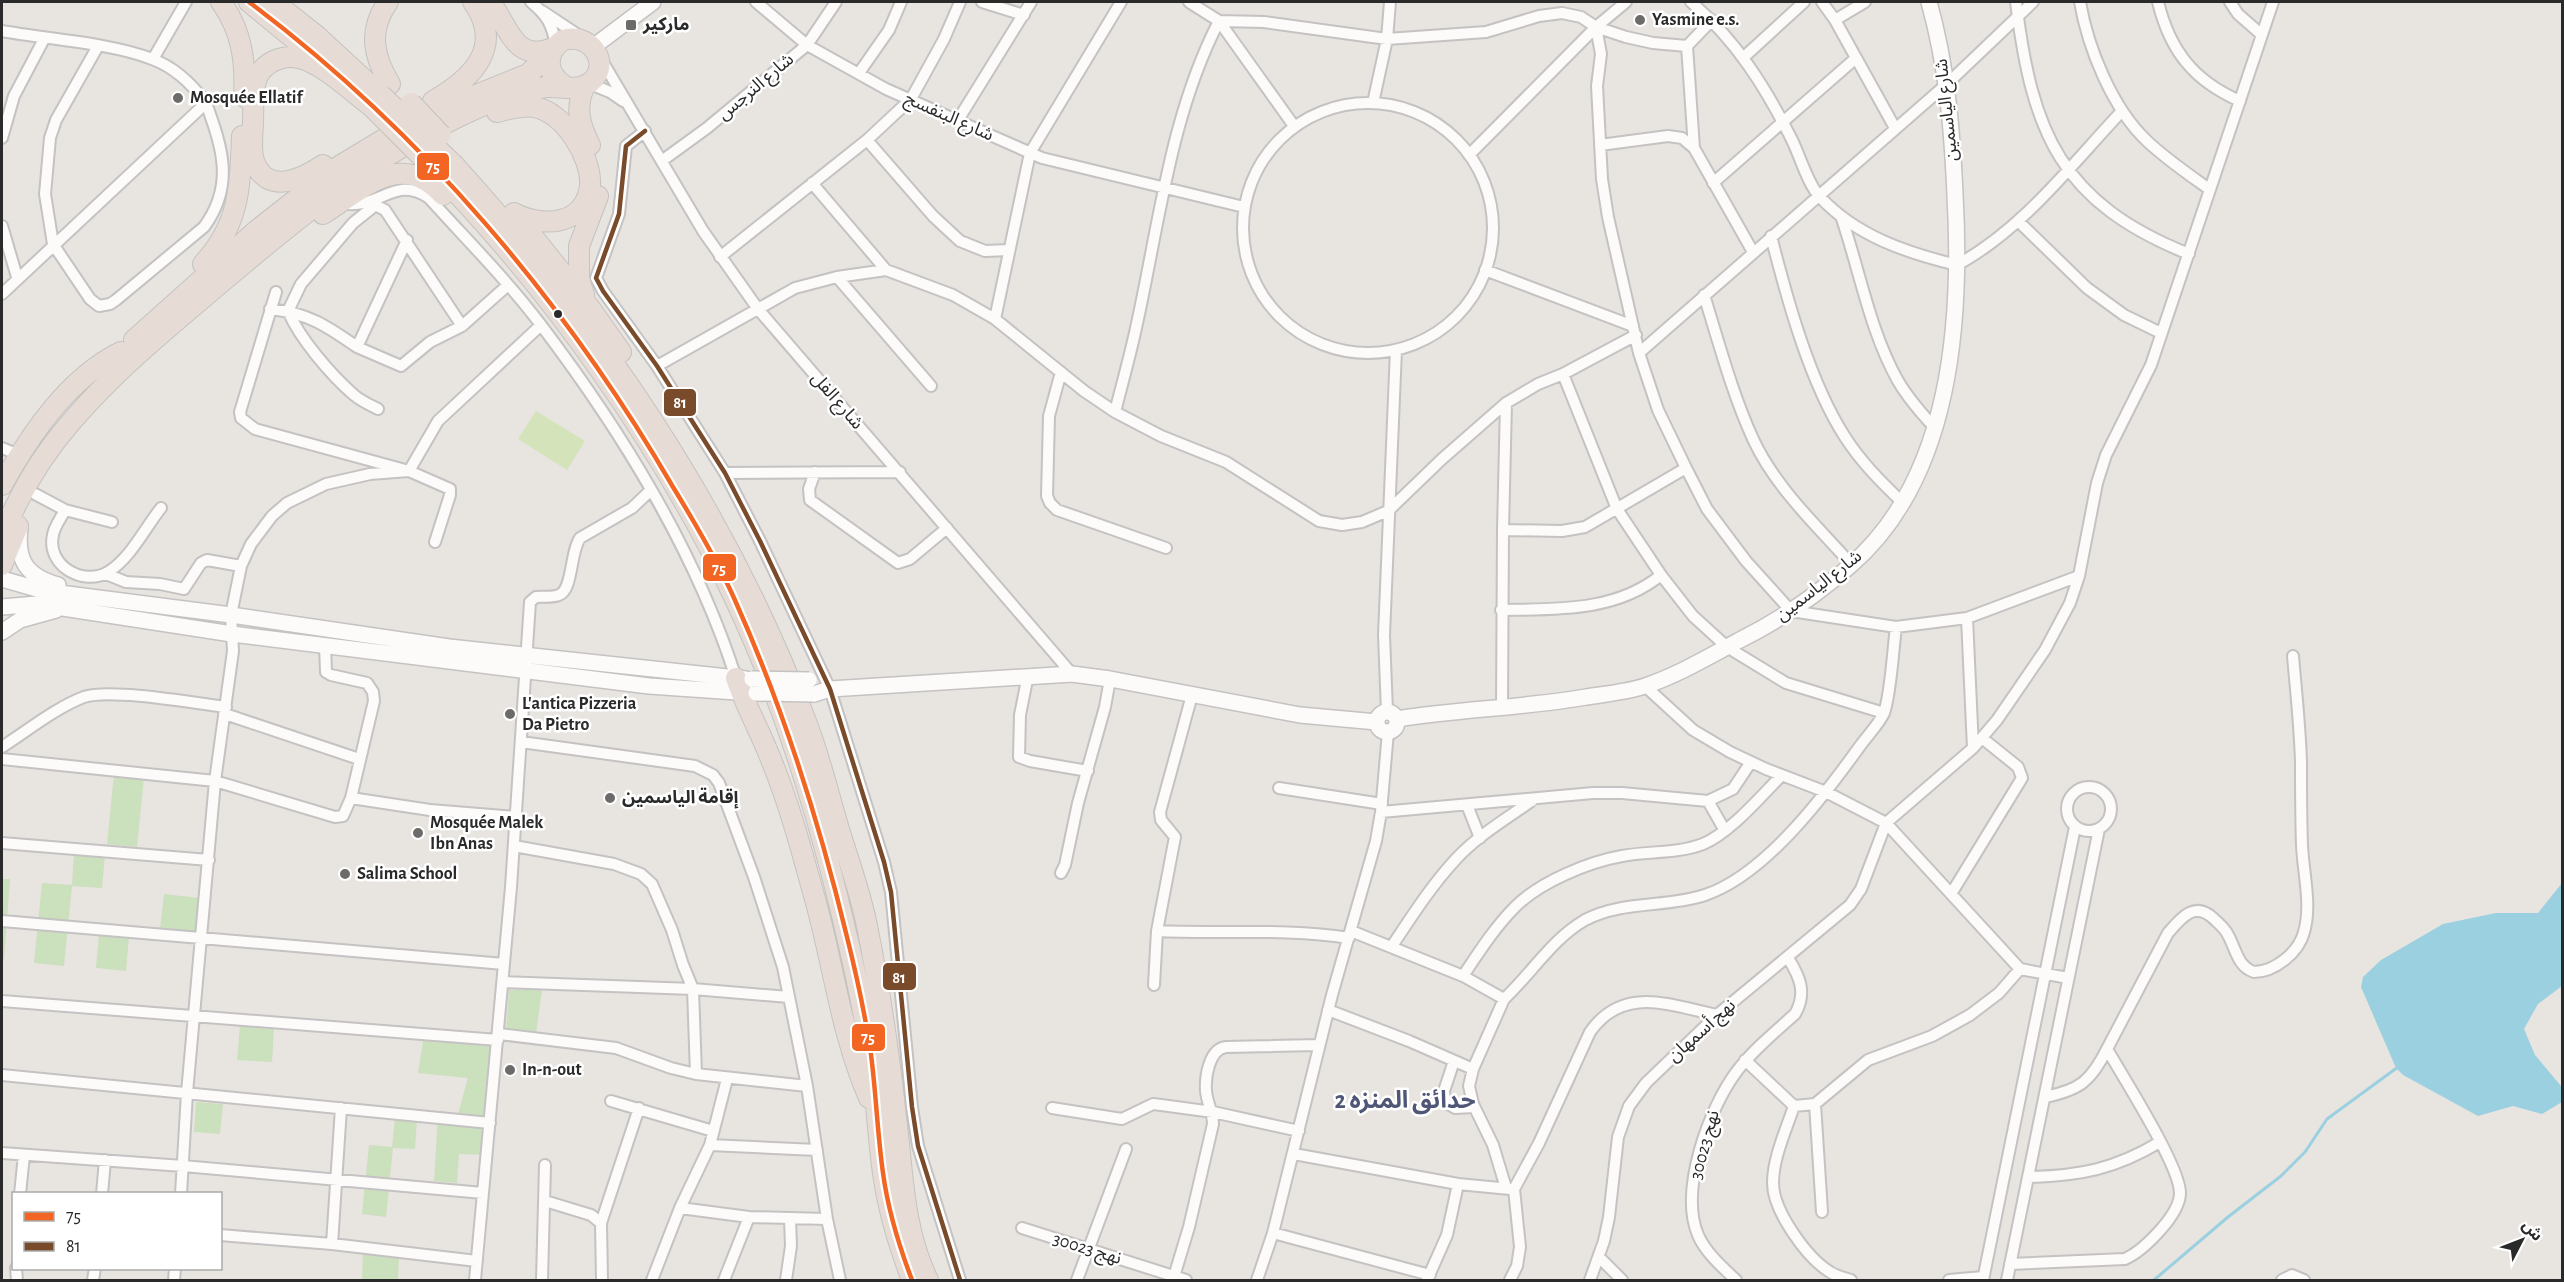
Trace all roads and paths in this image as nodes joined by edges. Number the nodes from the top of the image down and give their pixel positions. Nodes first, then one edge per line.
1 (186, 2) edge
2 (221, 2) edge
3 (249, 2) edge
4 (274, 2) edge
5 (388, 2) edge
6 (474, 2) edge
7 (490, 2) edge
8 (531, 2) edge
9 (653, 2) edge
10 (757, 2) edge
11 (836, 2) edge
12 (901, 2) edge
13 (960, 2) edge
14 (982, 2) edge
15 (1031, 2) edge
16 (1121, 2) edge
17 (1189, 2) edge
18 (1390, 2) edge
19 (1626, 2) edge
20 (1691, 2) edge
21 (1804, 2) edge
22 (1822, 2) edge
23 (1865, 2) edge
24 (1929, 2) edge
25 (2016, 2) edge
26 (2033, 2) edge
27 (2080, 2) edge
28 (2158, 2) edge
29 (2230, 2) edge
30 (2273, 2) edge
31 (542, 10) junction
32 (1023, 15) junction
33 (2018, 16) junction
34 (1712, 20) junction
35 (1835, 20) junction
36 (1219, 21) junction
37 (1596, 27) junction
38 (2, 31) edge
39 (2262, 35) junction
40 (44, 39) junction
41 (1387, 39) junction
42 (807, 45) junction
43 (98, 46) junction
44 (1687, 46) junction
45 (593, 47) junction
46 (553, 49) junction
47 (1744, 57) junction
48 (1856, 58) junction
49 (153, 59) junction
50 (859, 73) junction
51 (1947, 83) junction
52 (587, 84) junction
53 (565, 86) junction
54 (381, 95) junction
55 (911, 99) junction
56 (2240, 101) junction
57 (206, 102) junction
58 (1373, 103) junction
59 (630, 107) junction
60 (2122, 111) junction
61 (958, 120) junction
62 (1783, 123) junction
63 (442, 124) junction
64 (1294, 126) junction
65 (1895, 128) junction
66 (645, 131) junction
67 (389, 134) junction
68 (2, 138) edge
69 (867, 140) junction
70 (1600, 145) junction
71 (1694, 148) junction
72 (1030, 153) junction
73 (1469, 155) junction
74 (663, 160) junction
75 (451, 164) junction
76 (2067, 169) junction
77 (812, 183) junction
78 (1713, 183) junction
79 (1163, 188) junction
80 (2209, 189) junction
81 (1818, 195) junction
82 (341, 203) junction
83 (1244, 207) junction
84 (514, 213) junction
85 (1842, 219) junction
86 (2018, 220) junction
87 (2, 226) edge
88 (1771, 236) junction
89 (407, 240) junction
90 (52, 244) junction
91 (268, 244) junction
92 (1009, 250) junction
93 (1753, 252) junction
94 (2189, 254) junction
95 (720, 257) junction
96 (1957, 265) junction
97 (886, 270) junction
98 (1485, 270) junction
99 (837, 277) junction
100 (17, 278) junction
101 (508, 285) junction
102 (276, 292) dead end
103 (2, 294) edge
104 (1704, 295) junction
105 (591, 308) junction
106 (270, 309) junction
107 (758, 309) junction
108 (288, 311) junction
109 (995, 319) junction
110 (541, 325) junction
111 (462, 326) junction
112 (1634, 330) junction
113 (2161, 333) junction
114 (151, 334) junction
115 (357, 347) junction
116 (1396, 350) junction
117 (121, 352) junction
118 (1639, 353) junction
119 (657, 366) junction
120 (1061, 372) junction
121 (1563, 374) junction
122 (931, 386) dead end
123 (634, 392) junction
124 (1506, 403) junction
125 (378, 409) dead end
126 (1115, 412) junction
127 (1935, 428) junction
128 (10, 452) edge
129 (1686, 468) junction
130 (409, 471) junction
131 (725, 472) junction
132 (815, 472) junction
133 (900, 472) junction
134 (2, 485) edge
135 (651, 490) junction
136 (35, 494) junction
137 (1902, 502) junction
138 (2, 506) edge
139 (160, 508) dead end
140 (1617, 509) junction
141 (65, 510) junction
142 (1388, 511) junction
143 (692, 519) junction
144 (21, 520) junction
145 (112, 522) dead end
146 (947, 528) junction
147 (1503, 530) junction
148 (2, 537) edge
149 (435, 542) dead end
150 (1166, 548) dead end
151 (1852, 565) junction
152 (2, 566) edge
153 (241, 566) junction
154 (106, 574) junction
155 (1661, 575) junction
156 (2079, 576) junction
157 (87, 578) junction
158 (2, 580) edge
159 (80, 595) junction
160 (2, 600) edge
161 (2, 607) edge
162 (63, 608) junction
163 (1501, 610) junction
164 (1791, 611) junction
165 (231, 615) junction
166 (1967, 618) junction
167 (1896, 627) junction
168 (2, 632) edge
169 (232, 634) junction
170 (325, 644) junction
171 (1727, 647) junction
172 (2293, 656) dead end
173 (526, 662) junction
174 (1072, 674) junction
175 (1028, 675) junction
176 (1110, 679) junction
177 (746, 686) junction
178 (1645, 686) junction
179 (830, 689) junction
180 (1192, 695) junction
181 (1502, 708) junction
182 (226, 710) junction
183 (1884, 713) junction
184 (1387, 721) junction
185 (1982, 738) junction
186 (521, 742) junction
187 (2, 747) edge
188 (1973, 748) junction
189 (2, 759) edge
190 (359, 759) junction
191 (1751, 762) junction
192 (1088, 771) junction
193 (1782, 775) junction
194 (215, 781) junction
195 (1279, 788) dead end
196 (1826, 792) junction
197 (351, 798) junction
198 (1534, 798) junction
199 (1708, 801) junction
200 (1467, 805) junction
201 (1381, 808) junction
202 (516, 817) junction
203 (1886, 822) junction
204 (2075, 827) junction
205 (1724, 829) junction
206 (2099, 829) junction
207 (1480, 838) junction
208 (2, 843) edge
209 (514, 846) junction
210 (209, 860) junction
211 (1061, 873) dead end
212 (1951, 894) junction
213 (2, 921) edge
214 (1157, 931) junction
215 (1350, 935) junction
216 (200, 939) junction
217 (1392, 946) junction
218 (1788, 958) junction
219 (504, 964) junction
220 (2020, 969) junction
221 (2046, 974) junction
222 (1463, 976) junction
223 (2068, 978) junction
224 (503, 982) junction
225 (1154, 985) dead end
226 (693, 989) junction
227 (789, 997) junction
228 (1503, 999) junction
229 (2, 1001) edge
230 (1328, 1010) junction
231 (1717, 1015) junction
232 (195, 1017) junction
233 (499, 1037) junction
234 (1319, 1045) junction
235 (2107, 1049) junction
236 (1745, 1060) junction
237 (1454, 1061) junction
238 (1473, 1069) junction
239 (696, 1074) junction
240 (2, 1075) edge
241 (727, 1079) junction
242 (807, 1086) junction
243 (187, 1093) junction
244 (2045, 1097) junction
245 (611, 1101) dead end
246 (1815, 1104) junction
247 (1794, 1106) junction
248 (1474, 1107) junction
249 (341, 1108) junction
250 (639, 1108) junction
251 (1052, 1108) dead end
252 (1213, 1112) junction
253 (878, 1118) junction
254 (490, 1123) junction
255 (713, 1131) junction
256 (1299, 1131) junction
257 (2160, 1142) junction
258 (710, 1144) junction
259 (1126, 1149) dead end
260 (817, 1150) junction
261 (2, 1154) edge
262 (1294, 1154) junction
263 (24, 1155) junction
264 (105, 1160) junction
265 (545, 1165) dead end
266 (183, 1166) junction
267 (2028, 1177) junction
268 (336, 1180) junction
269 (1458, 1184) junction
270 (1510, 1189) junction
271 (20, 1192) edge
272 (102, 1192) edge
273 (181, 1192) edge
274 (483, 1193) junction
275 (545, 1201) junction
276 (680, 1208) junction
277 (1822, 1212) dead end
278 (749, 1217) junction
279 (790, 1219) junction
280 (827, 1219) junction
281 (602, 1223) junction
282 (1022, 1228) dead end
283 (1273, 1233) junction
284 (222, 1235) edge
285 (332, 1244) junction
286 (1087, 1250) junction
287 (1599, 1257) junction
288 (477, 1261) junction
289 (2010, 1264) junction
290 (1174, 1278) edge
291 (1429, 1278) edge
292 (1983, 1279) edge
293 (475, 1281) edge
294 (542, 1281) edge
295 (602, 1281) edge
296 (652, 1281) edge
297 (724, 1281) edge
298 (786, 1281) edge
299 (840, 1281) edge
300 (912, 1281) edge
301 (928, 1281) edge
302 (960, 1281) edge
303 (1077, 1281) edge
304 (1186, 1281) edge
305 (1257, 1281) edge
306 (1510, 1281) edge
307 (1590, 1281) edge
308 (1623, 1281) edge
309 (1736, 1281) edge
310 (1851, 1281) edge
311 (1949, 1281) edge
312 (2007, 1281) edge
313 (2282, 1281) edge
314 (2304, 1281) edge

1 - 49 street
2 - 114 highway
3 - 54 highway
4 - 54 highway
5 - 54 highway
6 - 67 highway
7 - 46 highway
8 - 31 street
9 - 45 street
10 - 42 street, شارع البنفسج
11 - 42 street, شارع النرجس
12 - 50 street
13 - 55 street
14 - 32 street
15 - 32 street
16 - 72 street
17 - 36 street
18 - 41 street
19 - 37 street
20 - 34 street
21 - 47 street
22 - 35 street
23 - 35 street
24 - 51 street, شارع الياسمين
25 - 33 street
26 - 33 street
27 - 60 street
28 - 56 street
29 - 39 street
30 - 39 street
31 - 45 street
31 - 46 street
32 - 61 street
33 - 51 street
33 - 76 street
34 - 44 street
34 - 47 street
35 - 48 street
36 - 41 street
36 - 64 street
36 - 79 street
37 - 41 street
37 - 44 street
37 - 70 street
37 - 73 street
38 - 40 street
39 - 56 street
40 - 43 street
40 - 68 street
41 - 58 street
42 - 50 street, شارع البنفسج
42 - 74 street, شارع النرجس
43 - 49 street
43 - 90 street
44 - 71 street
45 - 46 highway
45 - 52 highway
45 - 59 street, شارع الفل
46 - 53 highway
46 - 67 highway
47 - 62 street
48 - 62 street
48 - 65 street
49 - 57 street
50 - 55 street, شارع البنفسج
51 - 65 street
51 - 96 street, شارع الياسمين
52 - 53 highway
52 - 59 street
52 - 105 highway
53 - 63 highway
54 - 67 highway
54 - 75 highway, bridge
54 - 75 highway, bridge
55 - 61 street, شارع البنفسج
55 - 69 street
56 - 80 street
57 - 90 street
57 - 90 street
58 - 64 street
58 - 73 street
59 - 66 street, شارع الفل
60 - 76 street
60 - 80 street
61 - 72 street, شارع البنفسج
62 - 78 street
62 - 81 street
63 - 84 highway
63 - 91 highway
64 - 83 street
65 - 81 street
66 - 74 street, شارع الفل
66 - 119 street
67 - 114 highway
69 - 77 street
69 - 92 street
70 - 71 street
70 - 112 street
71 - 78 street
72 - 79 street, شارع البنفسج
72 - 92 street
73 - 98 street
74 - 95 street, شارع الفل
75 - 84 highway
75 - 123 highway
75 - 143 highway
76 - 86 street
76 - 94 street
77 - 95 street
77 - 97 street
78 - 93 street
79 - 83 street, شارع البنفسج
79 - 126 street
80 - 94 street
81 - 85 street
81 - 88 street
82 - 91 highway
82 - 101 street
82 - 143 highway
83 - 116 street
84 - 105 highway
85 - 96 street
85 - 127 street
86 - 96 street
86 - 113 street
87 - 100 street
88 - 93 street
88 - 137 street
89 - 108 street
89 - 111 street
89 - 115 street
90 - 100 street
91 - 114 highway
92 - 109 street
93 - 104 street
94 - 113 street
95 - 107 street, شارع الفل
96 - 127 street, شارع الياسمين
97 - 99 street
97 - 109 street
98 - 112 street
98 - 116 street
99 - 107 street
99 - 122 street
100 - 103 street
101 - 110 street
101 - 111 street
102 - 106 street
104 - 118 street
104 - 151 street
105 - 123 highway
106 - 108 street
106 - 130 street
107 - 119 street
107 - 133 street, شارع الفل
108 - 115 street
108 - 125 street
109 - 120 street
110 - 130 street
110 - 135 street
111 - 115 street
112 - 118 street
112 - 121 street
113 - 156 street
114 - 117 highway
114 - 136 highway
114 - 148 highway
116 - 142 street
117 - 128 highway
117 - 138 highway
118 - 129 street
119 - 131 street
120 - 126 street
120 - 150 street
121 - 124 street
121 - 140 street
123 - 301 highway
124 - 142 street
124 - 147 street
126 - 142 street
127 - 137 street, شارع الياسمين
128 - 134 highway
129 - 140 street
129 - 164 street
130 - 149 street
130 - 153 street
131 - 132 street
131 - 179 street
132 - 133 street
132 - 146 street
133 - 146 street, شارع الفل
135 - 173 street
135 - 177 street
136 - 141 street
136 - 144 highway
137 - 151 street, شارع الياسمين
139 - 154 street
140 - 147 street
140 - 155 street
141 - 145 street
141 - 157 street
142 - 184 street
143 - 253 highway
144 - 152 highway
144 - 159 street
146 - 174 street, شارع الفل
147 - 163 street
151 - 164 street, شارع الياسمين
153 - 154 street
153 - 165 street
154 - 157 street
155 - 163 street
155 - 171 street
156 - 166 street
156 - 185 street
157 - 159 street
158 - 159 street
158 - 160 street
159 - 165 street
161 - 162 street
162 - 168 street
162 - 169 street
163 - 181 street
164 - 167 street
164 - 171 street, شارع الياسمين
165 - 169 street
165 - 173 street
166 - 167 street
166 - 188 street
167 - 183 street
169 - 170 street
169 - 182 street
170 - 173 street
170 - 190 street
171 - 178 street, شارع الياسمين
171 - 183 street
172 - 235 street
173 - 177 street
173 - 186 street
174 - 175 street, شارع الياسمين
174 - 176 street, شارع الياسمين
175 - 179 street, شارع الياسمين
175 - 192 street
176 - 180 street, شارع الياسمين
176 - 192 street
177 - 179 street, bridge
177 - 253 highway
178 - 181 street, شارع الياسمين
178 - 191 street
179 - 302 street
180 - 184 street, شارع الياسمين
180 - 214 street
181 - 184 street, شارع الياسمين
182 - 187 street
182 - 190 street
182 - 194 street
183 - 196 street
184 - 201 street
185 - 188 street
185 - 212 street
186 - 202 street
186 - 227 street
188 - 203 street
189 - 194 street
190 - 197 street
191 - 193 street
191 - 199 street
192 - 211 street
193 - 196 street
193 - 205 street
194 - 197 street
194 - 210 street
195 - 201 street
196 - 203 street
196 - 228 street
197 - 202 street
198 - 199 street
198 - 200 street
198 - 207 street
199 - 205 street
200 - 201 street
200 - 207 street
201 - 215 street
202 - 209 street
203 - 212 street
203 - 218 street, نهج أسمهان
204 - 206 street
204 - 206 street
204 - 221 street
205 - 222 street
206 - 223 street
207 - 217 street
208 - 210 street
209 - 219 street
209 - 226 street
210 - 216 street
212 - 220 street
213 - 216 street
214 - 215 street
214 - 225 street
215 - 217 street
215 - 230 street
216 - 219 street
216 - 232 street
217 - 222 street
218 - 231 street, نهج أسمهان
218 - 236 street, نهج 30023
219 - 224 street
220 - 221 street
220 - 246 street
221 - 223 street
221 - 292 street
222 - 228 street
223 - 244 street
224 - 226 street
224 - 233 street
226 - 227 street
226 - 239 street
227 - 242 street
228 - 238 street
229 - 232 street
230 - 234 street
230 - 237 street
231 - 270 street
231 - 287 street, نهج أسمهان
232 - 233 street
232 - 243 street
233 - 239 street
233 - 254 street
234 - 252 street
234 - 256 street
235 - 244 street
235 - 257 street
236 - 247 street
236 - 309 street, نهج 30023
237 - 238 street
237 - 248 street
238 - 248 street
239 - 241 street
240 - 243 street
241 - 242 street
241 - 255 street
242 - 260 street
243 - 249 street
243 - 266 street
244 - 267 street
245 - 250 street
246 - 247 street
246 - 277 street
247 - 310 street
248 - 270 street
249 - 254 street
249 - 268 street
250 - 255 street
250 - 281 street
251 - 252 street
252 - 256 street
252 - 290 street
253 - 300 highway
254 - 274 street
255 - 258 street
256 - 262 street
257 - 267 street
257 - 289 street
258 - 260 street
258 - 276 street
259 - 286 street
260 - 280 street
261 - 263 street
262 - 269 street
262 - 283 street
263 - 264 street
263 - 271 street
264 - 266 street
264 - 272 street
265 - 275 street
266 - 268 street
266 - 273 street
267 - 289 street
268 - 274 street
268 - 285 street
269 - 270 street
269 - 291 street
270 - 306 street
274 - 288 street
275 - 281 street
275 - 294 street
276 - 278 street
276 - 296 street
278 - 279 street
278 - 297 street
279 - 280 street
279 - 298 street
280 - 299 street
281 - 295 street
282 - 286 street, نهج 30023
283 - 291 street
283 - 305 street
284 - 285 street
285 - 288 street
286 - 290 street, نهج 30023
286 - 303 street
287 - 307 street, نهج أسمهان
287 - 308 street
288 - 293 street
289 - 312 street
290 - 304 street, نهج 30023
292 - 311 street
313 - 314 street

